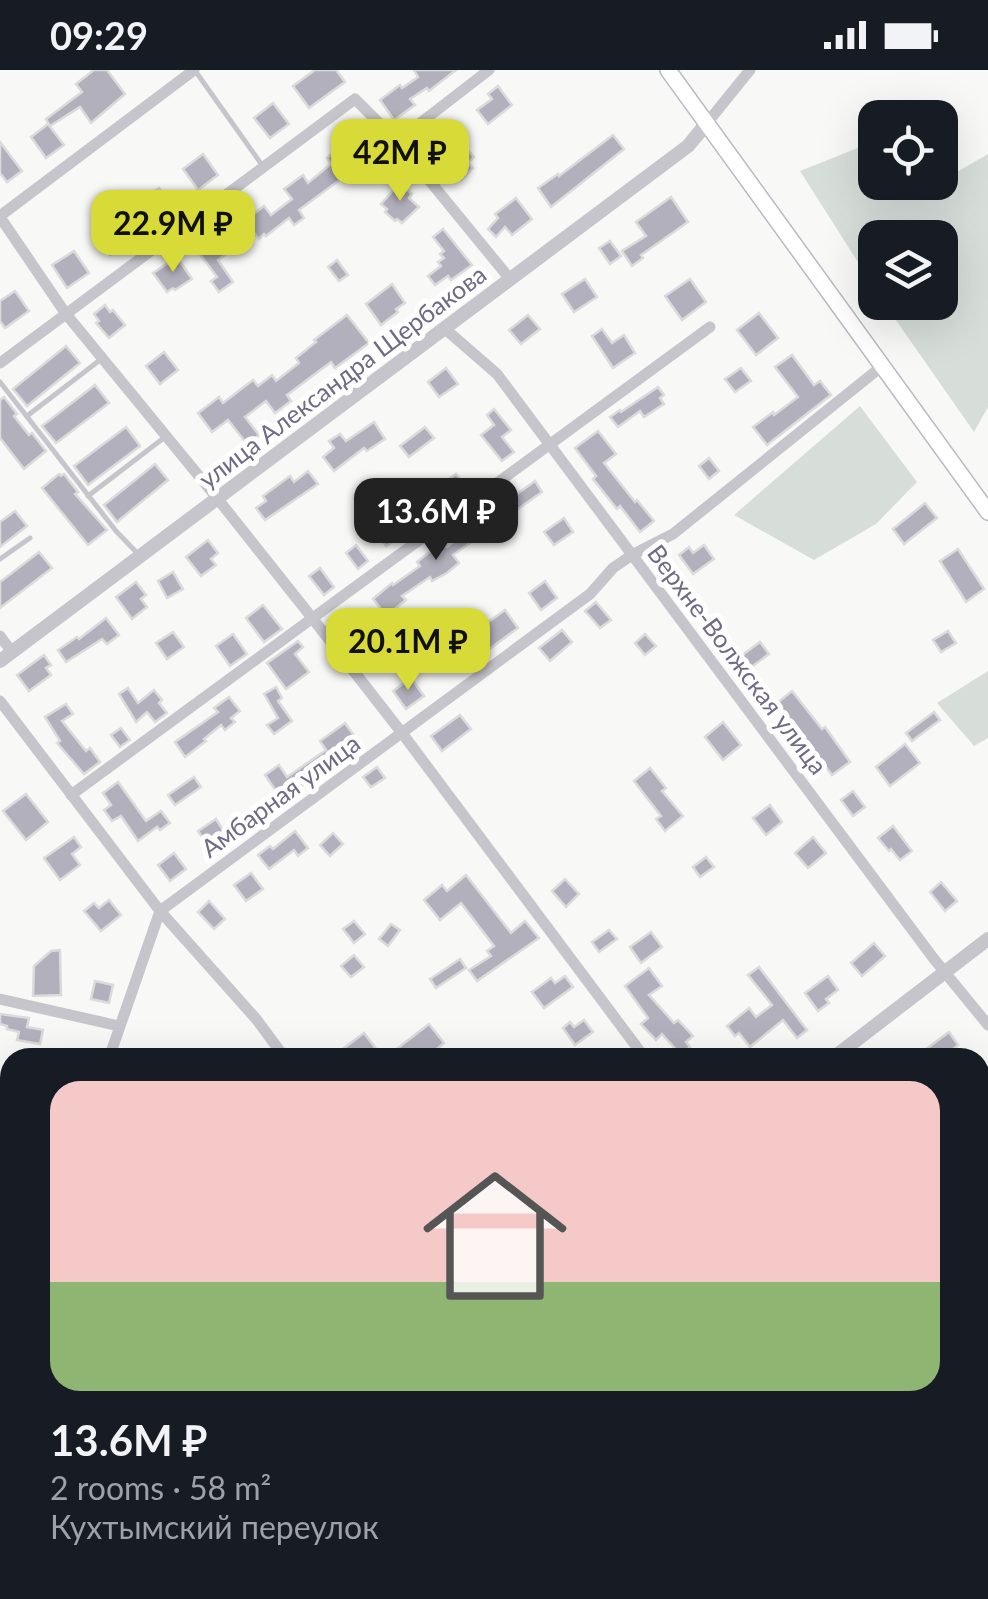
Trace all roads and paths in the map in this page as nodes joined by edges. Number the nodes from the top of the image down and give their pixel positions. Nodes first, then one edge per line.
1 (194, 70) edge
2 (489, 70) edge
3 (668, 70) edge
4 (750, 70) edge
5 (707, 123) junction
6 (397, 140) junction
7 (264, 167) junction
8 (0, 217) edge
9 (510, 279) junction
10 (66, 314) junction
11 (710, 327) dead end
12 (444, 328) junction
13 (102, 358) junction
14 (0, 362) edge
15 (882, 367) junction
16 (0, 382) edge
17 (26, 416) junction
18 (166, 436) junction
19 (550, 443) junction
20 (88, 496) junction
21 (217, 498) junction
22 (988, 512) edge
23 (30, 538) dead end
24 (632, 555) junction
25 (140, 556) junction
26 (0, 559) edge
27 (313, 619) junction
28 (0, 636) edge
29 (6, 656) edge
30 (0, 701) edge
31 (402, 733) junction
32 (71, 795) junction
33 (160, 911) junction
34 (988, 939) edge
35 (945, 971) junction
36 (0, 999) edge
37 (988, 1025) edge
38 (119, 1026) junction
39 (112, 1048) edge
40 (278, 1048) edge
41 (638, 1048) edge
42 (846, 1048) edge

1 - 7 lane
1 - 8 street
2 - 6 street
3 - 5 main road
4 - 5 street
5 - 9 street, улица Александра Щербакова
5 - 15 main road
6 - 7 street
6 - 9 street
7 - 10 street
8 - 10 street
9 - 12 street, улица Александра Щербакова
10 - 13 street
10 - 14 street
11 - 19 street
12 - 19 street, Верхне-Волжская улица
12 - 21 street, улица Александра Щербакова
13 - 17 lane
13 - 18 street
15 - 22 main road
15 - 24 street, Амбарная улица
16 - 17 lane
17 - 20 lane
18 - 20 lane
18 - 21 street
19 - 24 street, Верхне-Волжская улица
19 - 27 street
20 - 25 lane
21 - 25 street, улица Александра Щербакова
21 - 27 street
23 - 26 lane
24 - 31 street, Амбарная улица
24 - 35 street, Верхне-Волжская улица
25 - 29 street, улица Александра Щербакова
27 - 31 street
27 - 32 street
28 - 29 street
30 - 32 street
31 - 33 street, Амбарная улица
31 - 41 street
32 - 33 street
33 - 38 street
33 - 40 street
34 - 35 street
35 - 37 street, Верхне-Волжская улица
35 - 42 street
36 - 38 street
38 - 39 street

